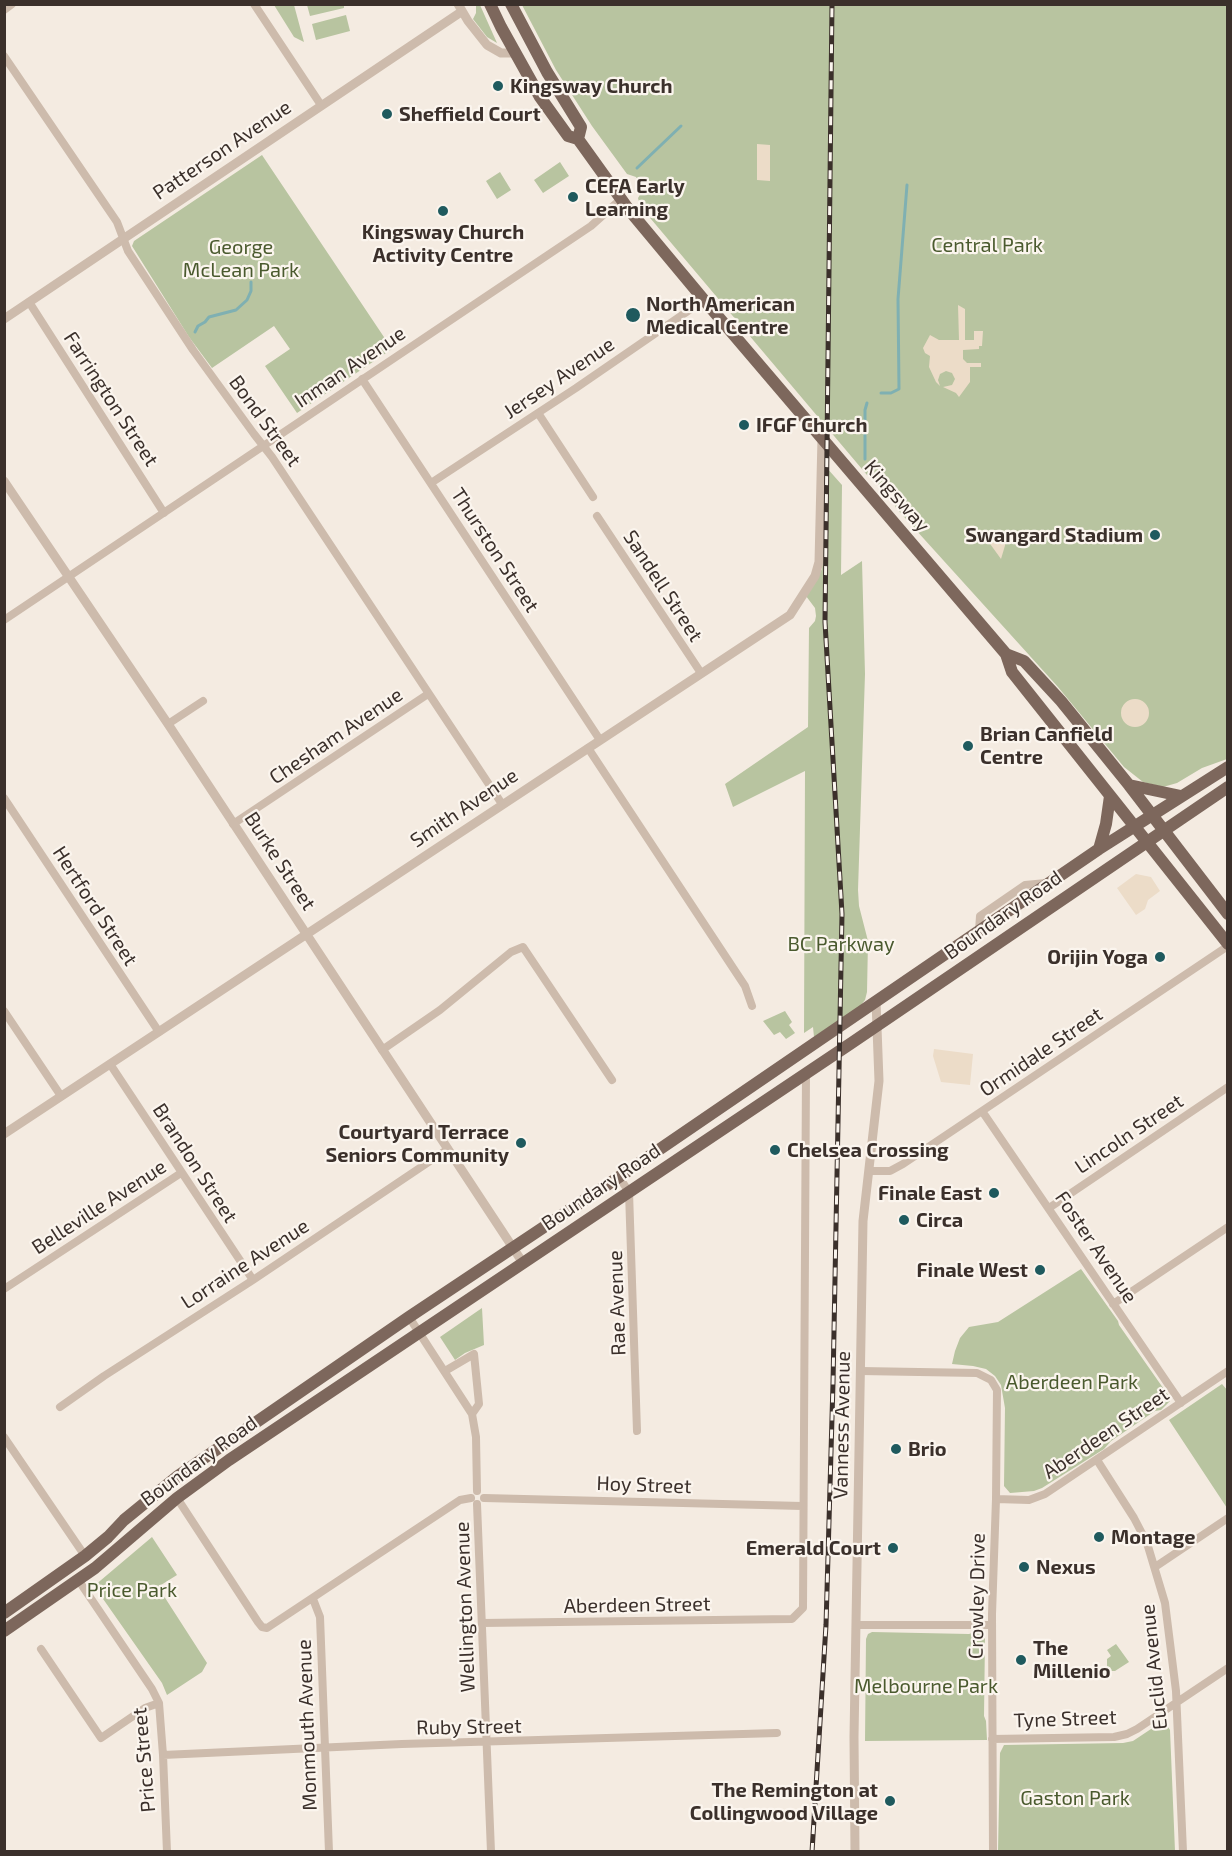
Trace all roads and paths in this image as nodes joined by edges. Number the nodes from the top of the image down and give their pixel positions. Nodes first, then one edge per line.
1 (12, 4) edge
2 (254, 4) edge
3 (490, 4) edge
4 (511, 4) edge
5 (460, 8) edge
6 (4, 10) edge
7 (515, 53) junction
8 (4, 56) edge
9 (321, 105) junction
10 (578, 139) junction
11 (621, 199) junction
12 (123, 239) junction
13 (704, 300) junction
14 (29, 302) junction
15 (4, 319) edge
16 (362, 379) junction
17 (538, 413) junction
18 (822, 438) junction
19 (264, 445) junction
20 (4, 481) edge
21 (431, 483) junction
22 (593, 497) dead end
23 (164, 513) junction
24 (597, 516) dead end
25 (69, 577) junction
26 (4, 620) edge
27 (1006, 654) junction
28 (701, 673) junction
29 (428, 694) junction
30 (203, 702) dead end
31 (168, 724) junction
32 (600, 740) junction
33 (588, 748) junction
34 (1227, 767) edge
35 (1129, 785) junction
36 (1227, 787) edge
37 (1110, 796) junction
38 (1181, 796) junction
39 (4, 798) edge
40 (502, 804) junction
41 (1151, 816) junction
42 (233, 824) junction
43 (1134, 827) junction
44 (1163, 831) junction
45 (1146, 842) junction
46 (1099, 849) junction
47 (1227, 914) edge
48 (306, 934) junction
49 (1227, 945) edge
50 (876, 1001) junction
51 (752, 1006) dead end
52 (4, 1011) edge
53 (877, 1025) junction
54 (159, 1032) junction
55 (382, 1050) junction
56 (110, 1064) junction
57 (806, 1073) junction
58 (612, 1080) dead end
59 (1227, 1087) edge
60 (61, 1096) junction
61 (982, 1111) junction
62 (4, 1134) edge
63 (448, 1149) junction
64 (869, 1171) junction
65 (181, 1173) junction
66 (619, 1177) junction
67 (629, 1192) junction
68 (1049, 1208) junction
69 (1227, 1227) edge
70 (513, 1248) junction
71 (523, 1263) junction
72 (252, 1280) junction
73 (4, 1289) edge
74 (1113, 1304) junction
75 (409, 1317) junction
76 (420, 1333) junction
77 (445, 1371) junction
78 (861, 1371) junction
79 (1227, 1371) edge
80 (1180, 1403) junction
81 (60, 1407) dead end
82 (472, 1414) junction
83 (638, 1431) dead end
84 (4, 1437) edge
85 (1097, 1460) junction
86 (177, 1498) junction
87 (475, 1498) junction
88 (996, 1498) junction
89 (802, 1506) junction
90 (1227, 1518) edge
91 (108, 1537) junction
92 (85, 1557) junction
93 (1155, 1567) junction
94 (79, 1581) junction
95 (313, 1599) junction
96 (4, 1613) edge
97 (792, 1619) joint
98 (483, 1623) junction
99 (857, 1624) junction
100 (992, 1625) junction
101 (4, 1631) edge
102 (41, 1648) dead end
103 (1227, 1668) edge
104 (159, 1703) junction
105 (1176, 1703) junction
106 (777, 1733) dead end
107 (992, 1739) junction
108 (487, 1743) junction
109 (326, 1748) junction
110 (163, 1755) junction
111 (167, 1851) edge
112 (328, 1851) edge
113 (491, 1851) edge
114 (855, 1851) edge
115 (993, 1851) edge
116 (1183, 1851) edge

1 - 6 street
2 - 9 street
3 - 7 main road, Kingsway
4 - 10 main road, Kingsway
5 - 7 street
5 - 9 street, Patterson Avenue
7 - 10 main road, Kingsway
8 - 12 street, Bond Street
9 - 12 street, Patterson Avenue
10 - 11 main road, Kingsway
11 - 13 main road, Kingsway
11 - 16 street, Inman Avenue
12 - 14 street, Patterson Avenue
12 - 19 street, Bond Street
13 - 17 street, Jersey Avenue
13 - 18 main road, Kingsway
14 - 15 street, Patterson Avenue
14 - 23 street, Farrington Street
16 - 19 street, Inman Avenue
16 - 21 street, Thurston Street
17 - 21 street, Jersey Avenue
17 - 22 street
18 - 27 main road, Kingsway
18 - 28 street, Smith Avenue
19 - 23 street, Inman Avenue
19 - 29 street, Bond Street
20 - 25 street, Burke Street
21 - 32 street, Thurston Street
23 - 25 street, Inman Avenue
24 - 28 street, Sandell Street
25 - 26 street, Inman Avenue
25 - 31 street, Burke Street
27 - 35 main road, Kingsway
27 - 37 main road, Kingsway
28 - 32 street, Smith Avenue
29 - 40 street, Bond Street
29 - 42 street, Chesham Avenue
30 - 31 street
31 - 42 street, Burke Street
32 - 33 street, Smith Avenue
33 - 40 street, Smith Avenue
33 - 51 street
34 - 38 main road, Boundary Road
35 - 38 main road
35 - 41 main road, Kingsway
36 - 44 main road, Boundary Road
37 - 43 main road, Kingsway
37 - 46 main road
38 - 41 main road, Boundary Road
39 - 54 street, Hertford Street
40 - 48 street, Smith Avenue
41 - 43 main road, Boundary Road
41 - 44 main road, Kingsway
42 - 48 street, Burke Street
43 - 45 main road, Kingsway
43 - 46 main road, Boundary Road
44 - 45 main road, Boundary Road
44 - 47 main road, Kingsway
45 - 49 main road, Kingsway
45 - 53 main road, Boundary Road
46 - 50 main road, Boundary Road
48 - 54 street, Smith Avenue
48 - 55 street, Burke Street
49 - 61 street, Ormidale Street
50 - 53 street, Vanness Avenue
50 - 66 main road, Boundary Road
52 - 60 street
53 - 57 main road, Boundary Road
53 - 64 street, Vanness Avenue
54 - 56 street, Smith Avenue
55 - 58 street
55 - 63 street, Burke Street
56 - 60 street, Smith Avenue
56 - 65 street, Brandon Street
57 - 67 main road, Boundary Road
57 - 89 street, Vanness Avenue
59 - 68 street, Lincoln Street
60 - 62 street, Smith Avenue
61 - 64 street, Ormidale Street
61 - 68 street, Foster Avenue
63 - 70 street, Burke Street
63 - 72 street, Lorraine Avenue
64 - 78 street, Vanness Avenue
65 - 72 street, Brandon Street
65 - 73 street, Belleville Avenue
66 - 67 street
66 - 70 main road, Boundary Road
67 - 71 main road, Boundary Road
67 - 83 street, Rae Avenue
68 - 74 street, Foster Avenue
69 - 74 street
70 - 71 street, Burke Street
70 - 75 main road, Boundary Road
71 - 76 main road, Boundary Road
72 - 81 street, Lorraine Avenue
74 - 80 street, Foster Avenue
75 - 76 street, Wellington Avenue
75 - 91 main road, Boundary Road
76 - 77 street, Wellington Avenue
76 - 86 main road, Boundary Road
77 - 82 street, Wellington Avenue
77 - 82 street, Wellington Avenue
78 - 88 street, Crowley Drive
78 - 99 street, Vanness Avenue
79 - 80 street, Aberdeen Street
80 - 85 street, Aberdeen Street
82 - 87 street, Wellington Avenue
84 - 92 street
85 - 88 street, Aberdeen Street
85 - 93 street, Euclid Avenue
86 - 94 main road, Boundary Road
86 - 95 street
87 - 89 street, Hoy Street
87 - 95 street
87 - 98 street, Wellington Avenue
88 - 100 street, Crowley Drive
89 - 97 street, Vanness Avenue
90 - 93 street
91 - 92 main road, Boundary Road
91 - 94 main road
92 - 96 main road, Boundary Road
93 - 105 street, Euclid Avenue
94 - 101 main road, Boundary Road
94 - 104 street, Price Street
95 - 109 street, Monmouth Avenue
97 - 98 street, Aberdeen Street
98 - 108 street, Wellington Avenue
99 - 100 street
99 - 114 street, Vanness Avenue
100 - 107 street, Crowley Drive
102 - 104 street
103 - 105 street, Tyne Street
104 - 110 street, Price Street
105 - 107 street, Tyne Street
105 - 116 street, Euclid Avenue
106 - 108 street, Ruby Street
107 - 115 street, Crowley Drive
108 - 109 street, Ruby Street
108 - 113 street, Wellington Avenue
109 - 110 street, Ruby Street
109 - 112 street, Monmouth Avenue
110 - 111 street, Price Street

